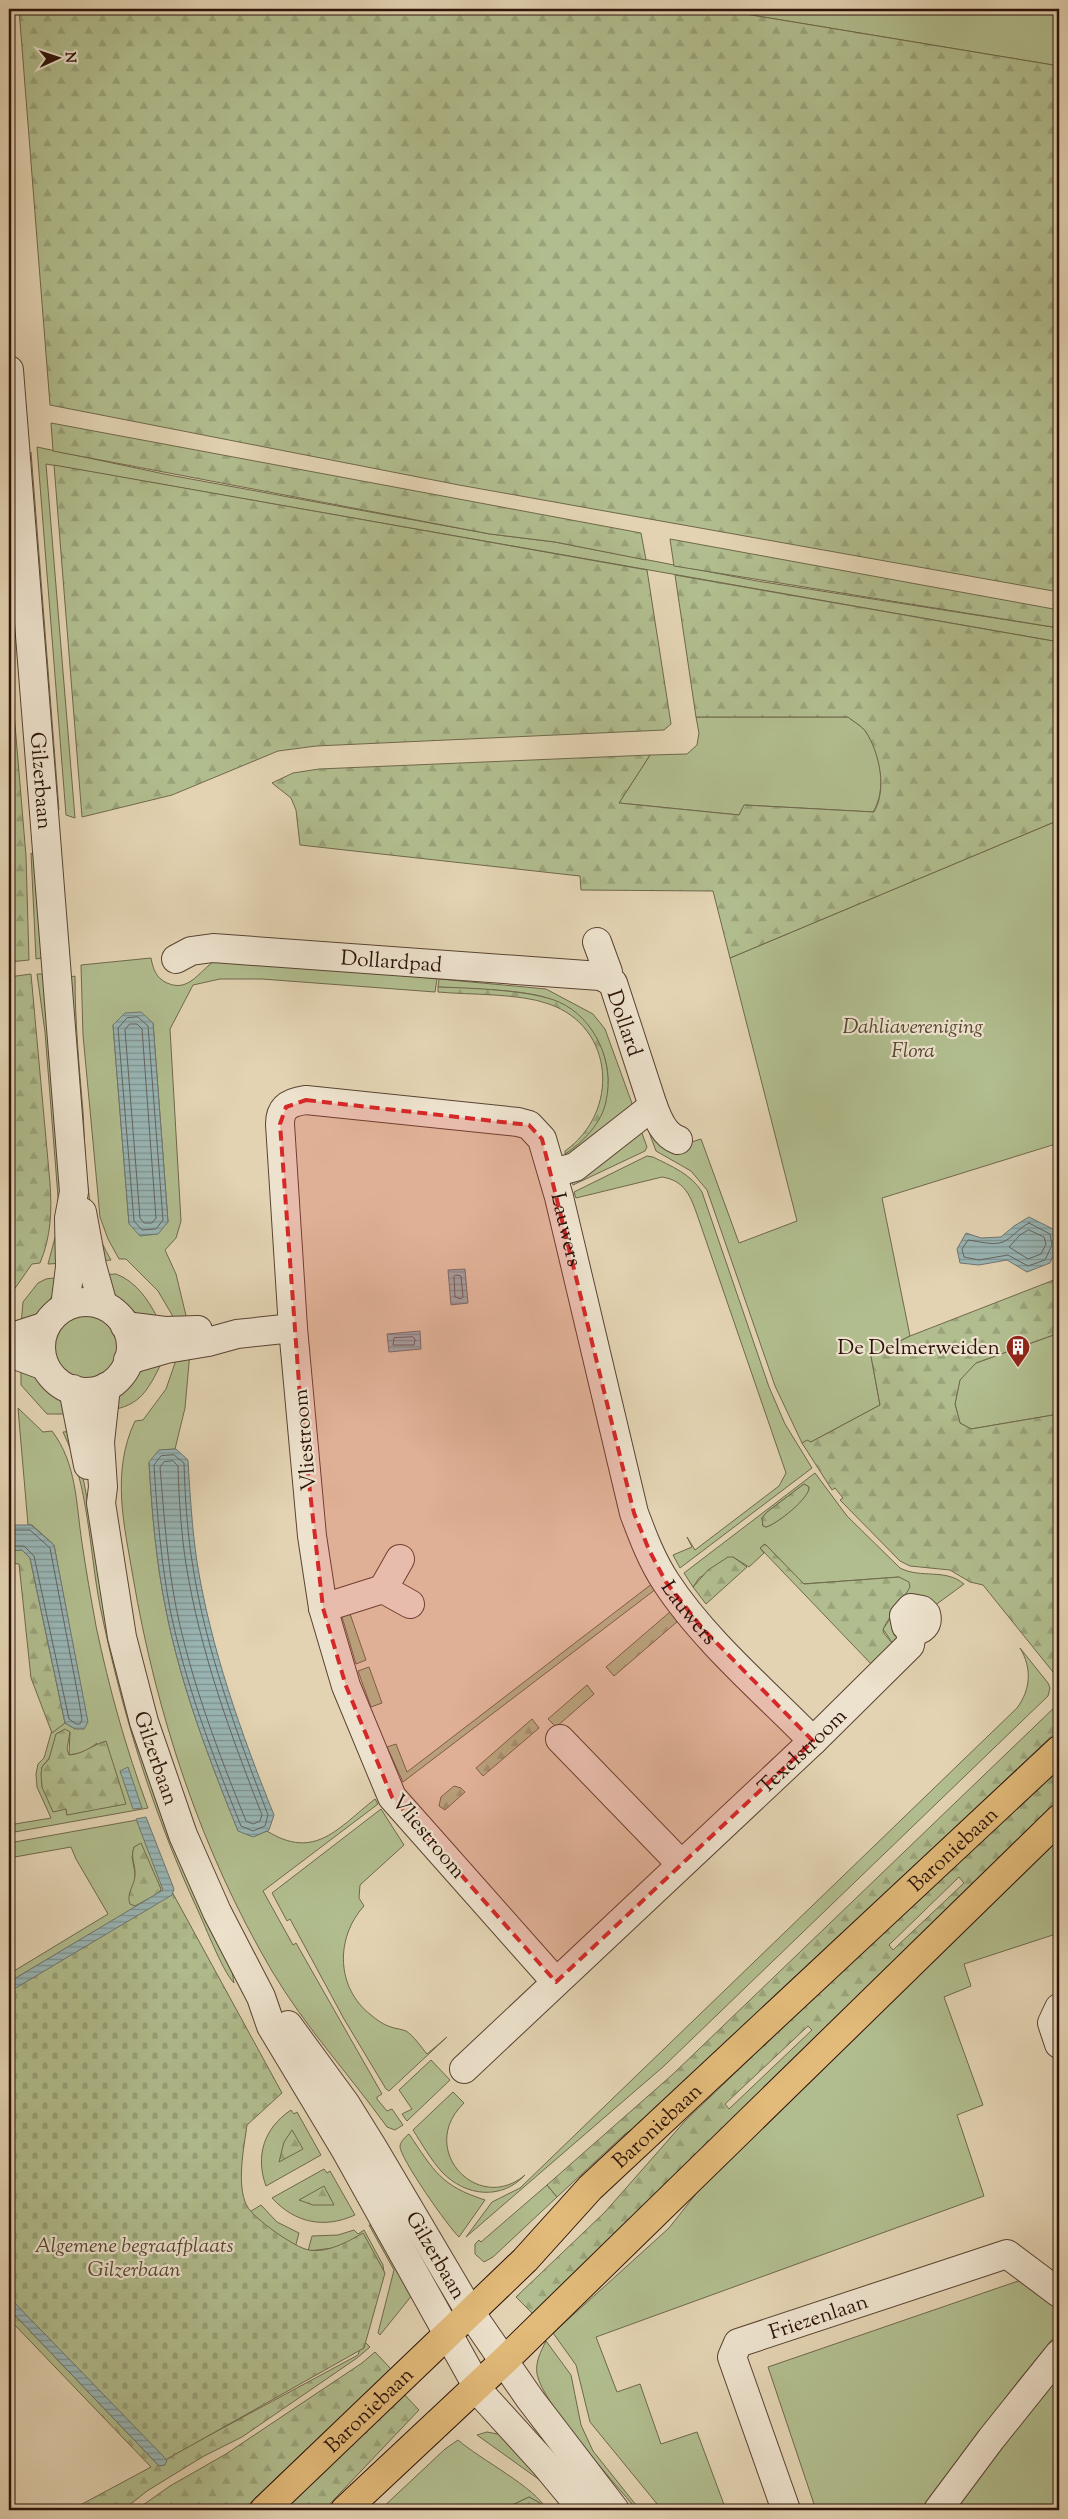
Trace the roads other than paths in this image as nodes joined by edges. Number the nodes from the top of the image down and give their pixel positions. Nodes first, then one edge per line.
1 (9, 370) edge
2 (597, 942) dead end
3 (176, 959) dead end
4 (607, 979) junction
5 (653, 1106) junction
6 (678, 1140) dead end
7 (553, 1173) junction
8 (74, 1192) junction
9 (104, 1305) junction
10 (64, 1307) junction
11 (46, 1326) junction
12 (125, 1326) junction
13 (293, 1328) junction
14 (237, 1334) junction
15 (9, 1338) edge
16 (9, 1356) edge
17 (128, 1360) junction
18 (45, 1366) junction
19 (106, 1387) junction
20 (72, 1389) junction
21 (102, 1503) junction
22 (400, 1559) dead end
23 (383, 1589) junction
24 (410, 1604) dead end
25 (323, 1608) junction
26 (912, 1631) dead end
27 (560, 1739) dead end
28 (813, 1741) junction
29 (1059, 1750) edge
30 (1059, 1819) edge
31 (682, 1864) junction
32 (556, 1982) junction
33 (261, 1997) junction
34 (1059, 2008) edge
35 (1059, 2044) edge
36 (464, 2069) dead end
37 (1059, 2293) edge
38 (470, 2312) junction
39 (448, 2333) junction
40 (1059, 2354) edge
41 (504, 2361) junction
42 (477, 2386) junction
43 (264, 2510) edge
44 (346, 2510) edge
45 (583, 2510) edge
46 (615, 2510) edge
47 (786, 2510) edge
48 (938, 2510) edge

1 - 8 street, Gilzerbaan
2 - 4 street, Dollard
3 - 4 street, Dollardpad
4 - 5 street, Dollard
5 - 6 street, Dollard
5 - 7 street
7 - 13 street, Lauwers
7 - 28 street, Lauwers
8 - 9 street, Gilzerbaan
8 - 10 street, Gilzerbaan
9 - 10 street
9 - 12 street
10 - 11 street
11 - 15 street
11 - 18 street
12 - 14 street
12 - 17 street
13 - 14 street
13 - 25 street, Vliestroom
14 - 17 street
16 - 18 street
17 - 19 street
18 - 20 street
19 - 20 street
19 - 21 street, Gilzerbaan
20 - 21 street, Gilzerbaan
21 - 33 street, Gilzerbaan
22 - 23 street
23 - 24 street
23 - 25 street
25 - 32 street, Vliestroom
26 - 28 street, Texelstroom
27 - 31 street
28 - 31 street, Texelstroom
29 - 38 main road, Baroniebaan
30 - 41 main road
31 - 32 street, Texelstroom
32 - 36 street, Texelstroom
33 - 38 street, Gilzerbaan
33 - 39 street, Gilzerbaan
34 - 35 street
37 - 47 street, Friezenlaan
38 - 39 main road, Baroniebaan
38 - 41 street, Gilzerbaan
39 - 42 street, Gilzerbaan
39 - 43 main road, Baroniebaan
40 - 48 street
41 - 42 main road
41 - 46 street, Gilzerbaan
42 - 44 main road
42 - 45 street, Gilzerbaan

